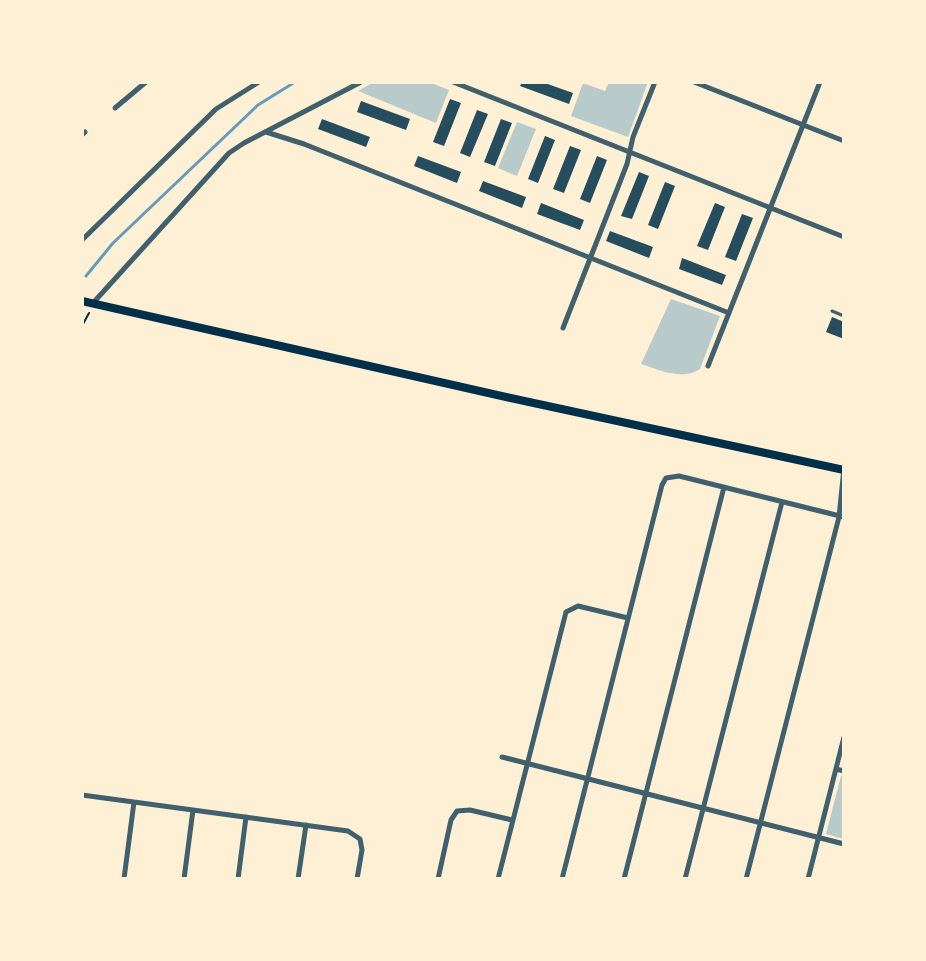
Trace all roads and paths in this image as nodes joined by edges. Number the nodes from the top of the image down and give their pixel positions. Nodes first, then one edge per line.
1 (146, 82) edge
2 (259, 82) edge
3 (361, 82) edge
4 (453, 82) edge
5 (655, 82) edge
6 (694, 82) edge
7 (820, 82) edge
8 (115, 108) dead end
9 (803, 125) junction
10 (266, 132) junction
11 (844, 141) edge
12 (630, 152) junction
13 (771, 208) junction
14 (844, 237) edge
15 (82, 240) edge
16 (590, 258) junction
17 (82, 301) edge
18 (93, 303) junction
19 (832, 311) dead end
20 (729, 313) junction
21 (844, 316) edge
22 (82, 326) edge
23 (563, 328) dead end
24 (708, 366) dead end
25 (844, 469) edge
26 (724, 487) junction
27 (782, 502) junction
28 (842, 517) edge
29 (628, 618) junction
30 (844, 737) edge
31 (502, 757) dead end
32 (527, 763) junction
33 (836, 769) junction
34 (844, 771) edge
35 (588, 779) junction
36 (646, 793) junction
37 (82, 795) edge
38 (134, 802) junction
39 (703, 808) junction
40 (193, 810) junction
41 (246, 817) junction
42 (512, 820) junction
43 (761, 823) junction
44 (306, 825) junction
45 (819, 838) junction
46 (844, 844) edge
47 (124, 879) edge
48 (184, 879) edge
49 (238, 879) edge
50 (298, 879) edge
51 (357, 879) edge
52 (438, 879) edge
53 (498, 879) edge
54 (562, 879) edge
55 (624, 879) edge
56 (685, 879) edge
57 (746, 879) edge
58 (808, 879) edge

1 - 8 street
2 - 15 street
3 - 10 street
4 - 12 street
5 - 12 street
6 - 9 street
7 - 9 street
9 - 11 street
9 - 13 street
10 - 16 street
10 - 18 street
12 - 13 street
12 - 16 street
13 - 14 street
13 - 20 street
16 - 20 street
16 - 23 street
17 - 18 main road
18 - 22 path
18 - 25 main road
19 - 21 lane
20 - 24 street
25 - 28 street
26 - 27 street
26 - 29 street
26 - 36 street
27 - 28 street
27 - 39 street
28 - 43 street
29 - 32 street
29 - 35 street
30 - 33 street
31 - 32 street
32 - 35 street
32 - 42 street
33 - 34 street
33 - 45 street
35 - 36 street
35 - 54 street
36 - 39 street
36 - 55 street
37 - 38 street
38 - 40 street
38 - 47 street
39 - 43 street
39 - 56 street
40 - 41 street
40 - 48 street
41 - 44 street
41 - 49 street
42 - 52 street
42 - 53 street
43 - 45 street
43 - 57 street
44 - 50 street
44 - 51 street
45 - 46 street
45 - 58 street

